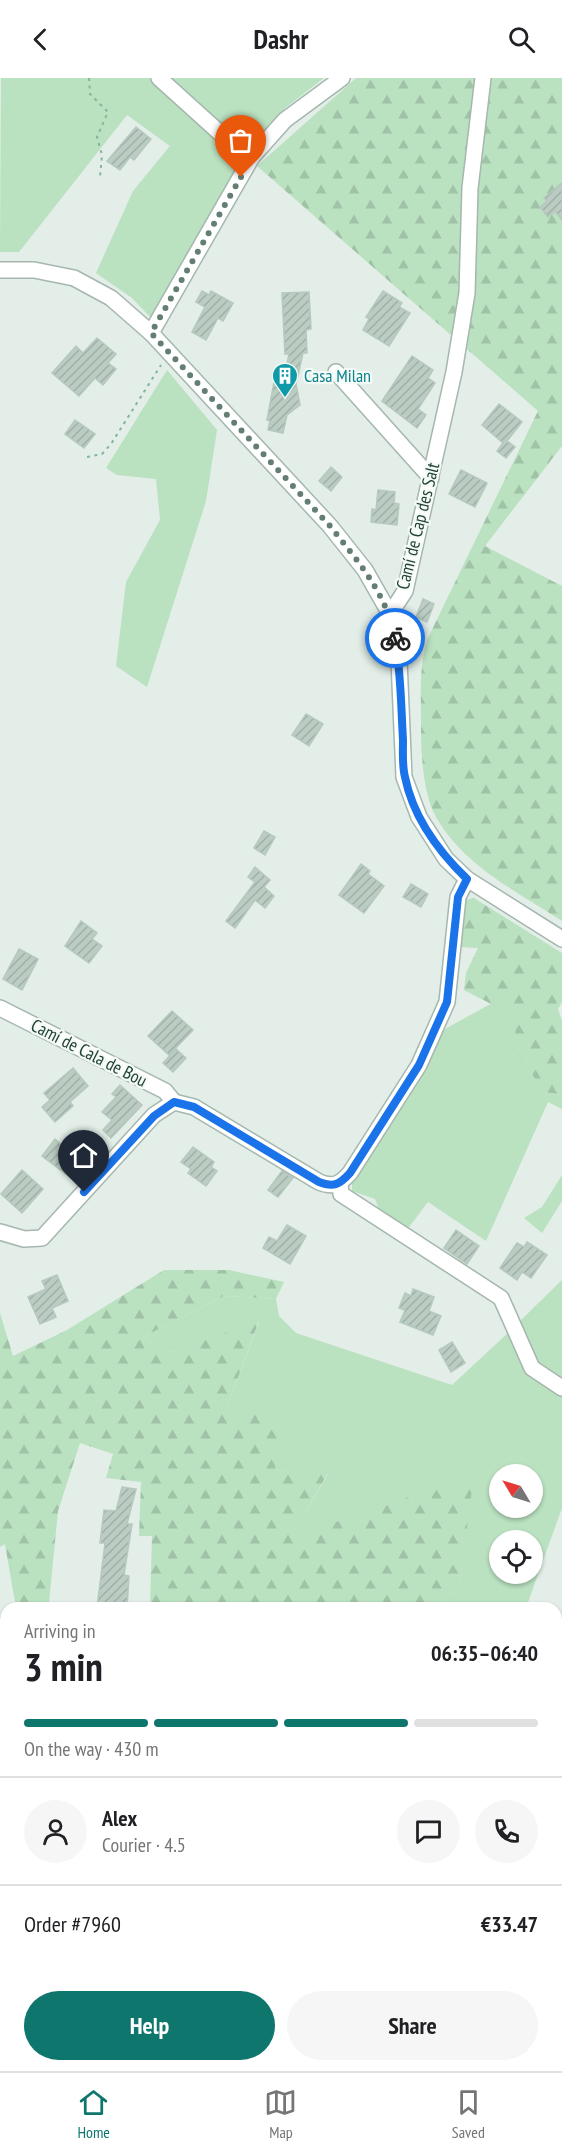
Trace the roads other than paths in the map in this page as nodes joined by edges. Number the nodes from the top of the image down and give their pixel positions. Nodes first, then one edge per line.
1 (159, 78) edge
2 (342, 78) edge
3 (483, 78) edge
4 (252, 157) junction
5 (0, 270) edge
6 (151, 333) junction
7 (336, 372) dead end
8 (431, 478) junction
9 (390, 614) junction
10 (467, 879) junction
11 (562, 939) edge
12 (0, 1008) edge
13 (174, 1102) junction
14 (340, 1184) junction
15 (0, 1232) edge
16 (562, 1388) edge

1 - 4 street
2 - 4 street
3 - 8 street, Camí de Cap des Salt
4 - 6 street
5 - 6 street
6 - 9 street
7 - 8 street
8 - 9 street, Camí de Cap des Salt
9 - 10 street
10 - 11 street
10 - 14 street
12 - 13 street, Camí de Cala de Bou
13 - 14 street
13 - 15 street
14 - 16 street

